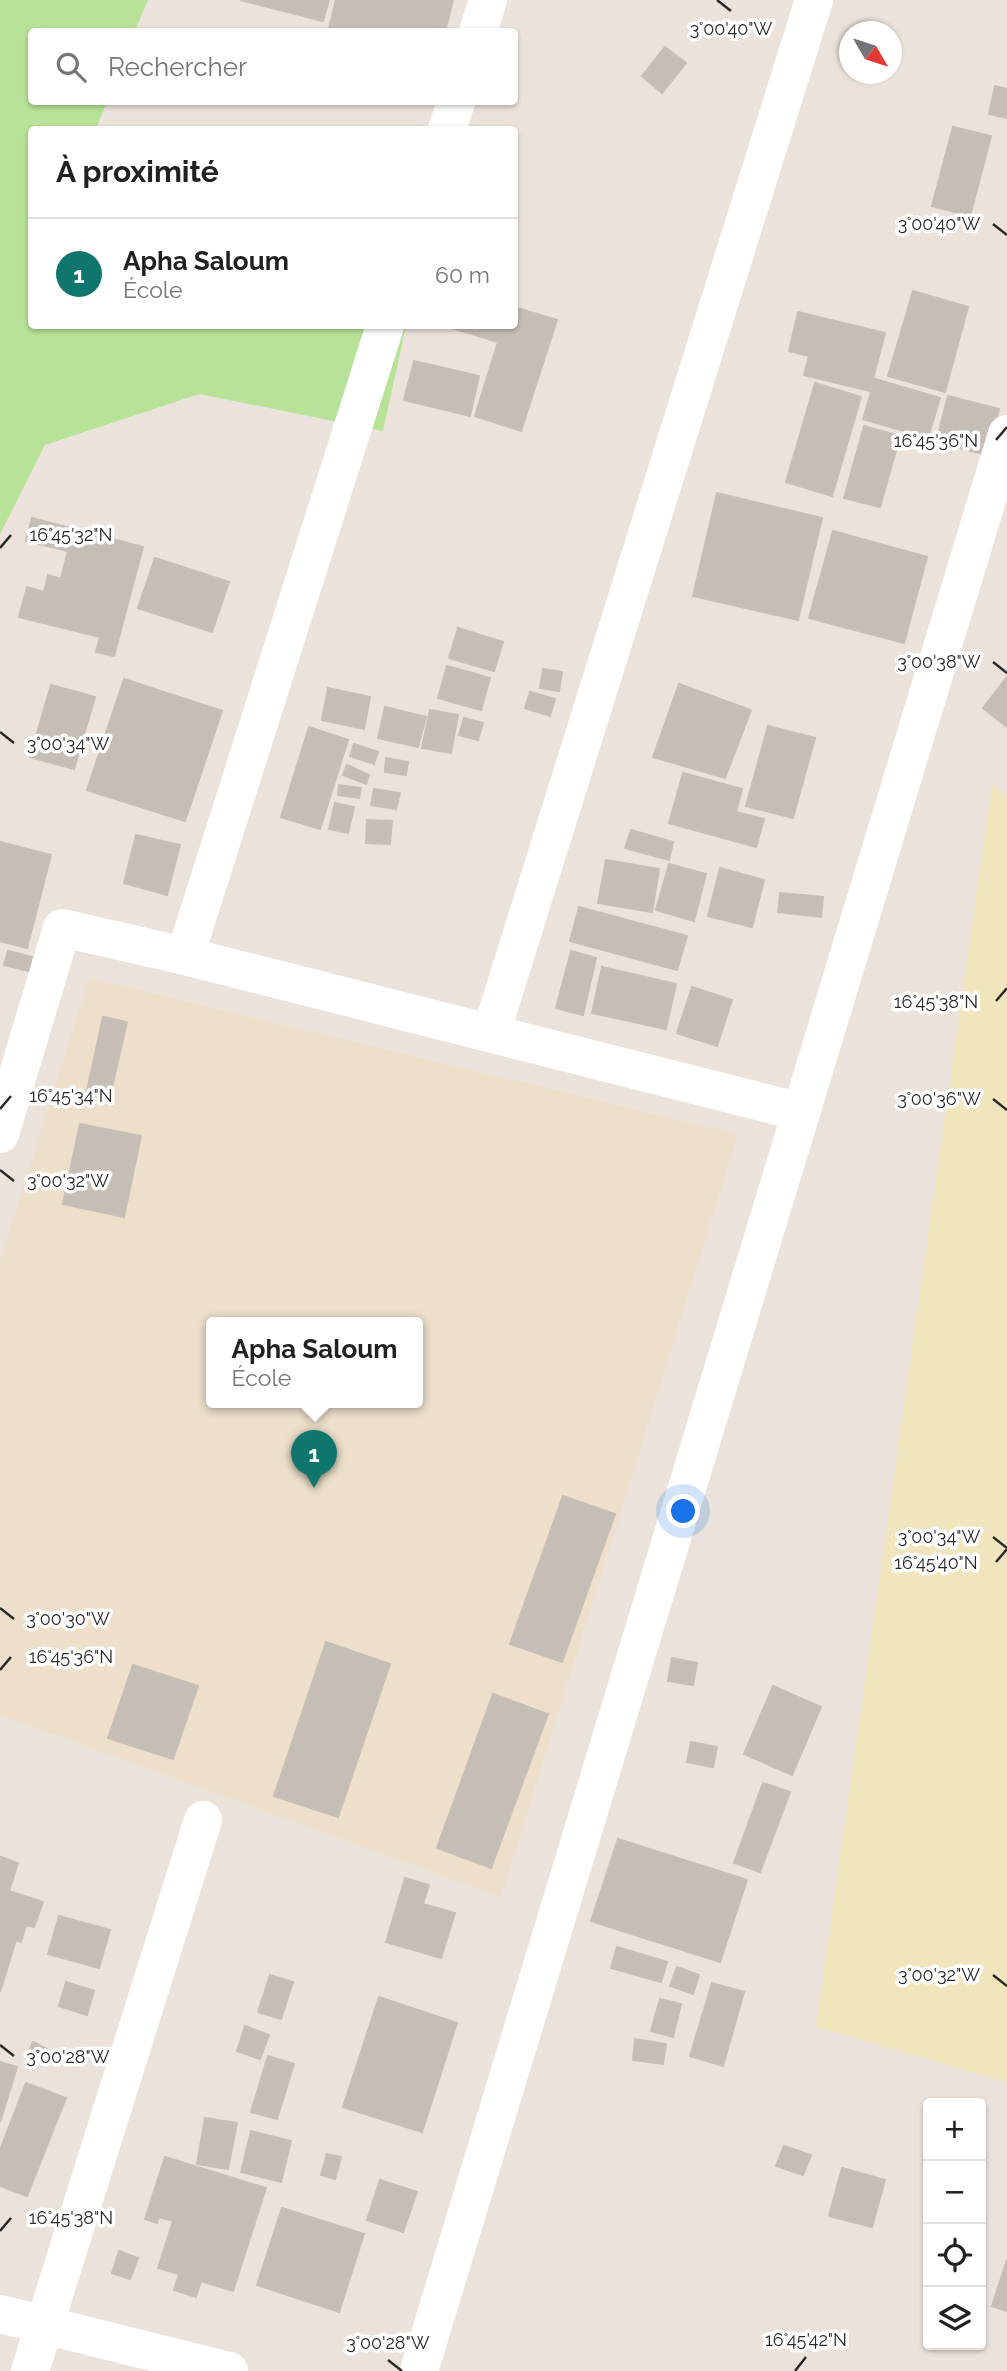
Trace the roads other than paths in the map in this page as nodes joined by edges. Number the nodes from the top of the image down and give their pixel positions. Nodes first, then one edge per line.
1 (488, 0) edge
2 (814, 0) edge
3 (479, 28) edge
4 (455, 105) edge
5 (448, 126) edge
6 (384, 329) edge
7 (1007, 434) edge
8 (185, 956) junction
9 (491, 1033) junction
10 (801, 1112) junction
11 (0, 1134) edge
12 (203, 1820) dead end
13 (0, 2314) edge
14 (45, 2325) junction
15 (30, 2371) edge
16 (229, 2371) edge
17 (419, 2371) edge

1 - 3 street
2 - 9 street
4 - 5 street
6 - 8 street
7 - 10 street
8 - 9 street
8 - 11 street
9 - 10 street
10 - 17 street
12 - 14 street
13 - 14 street
14 - 15 street
14 - 16 street

